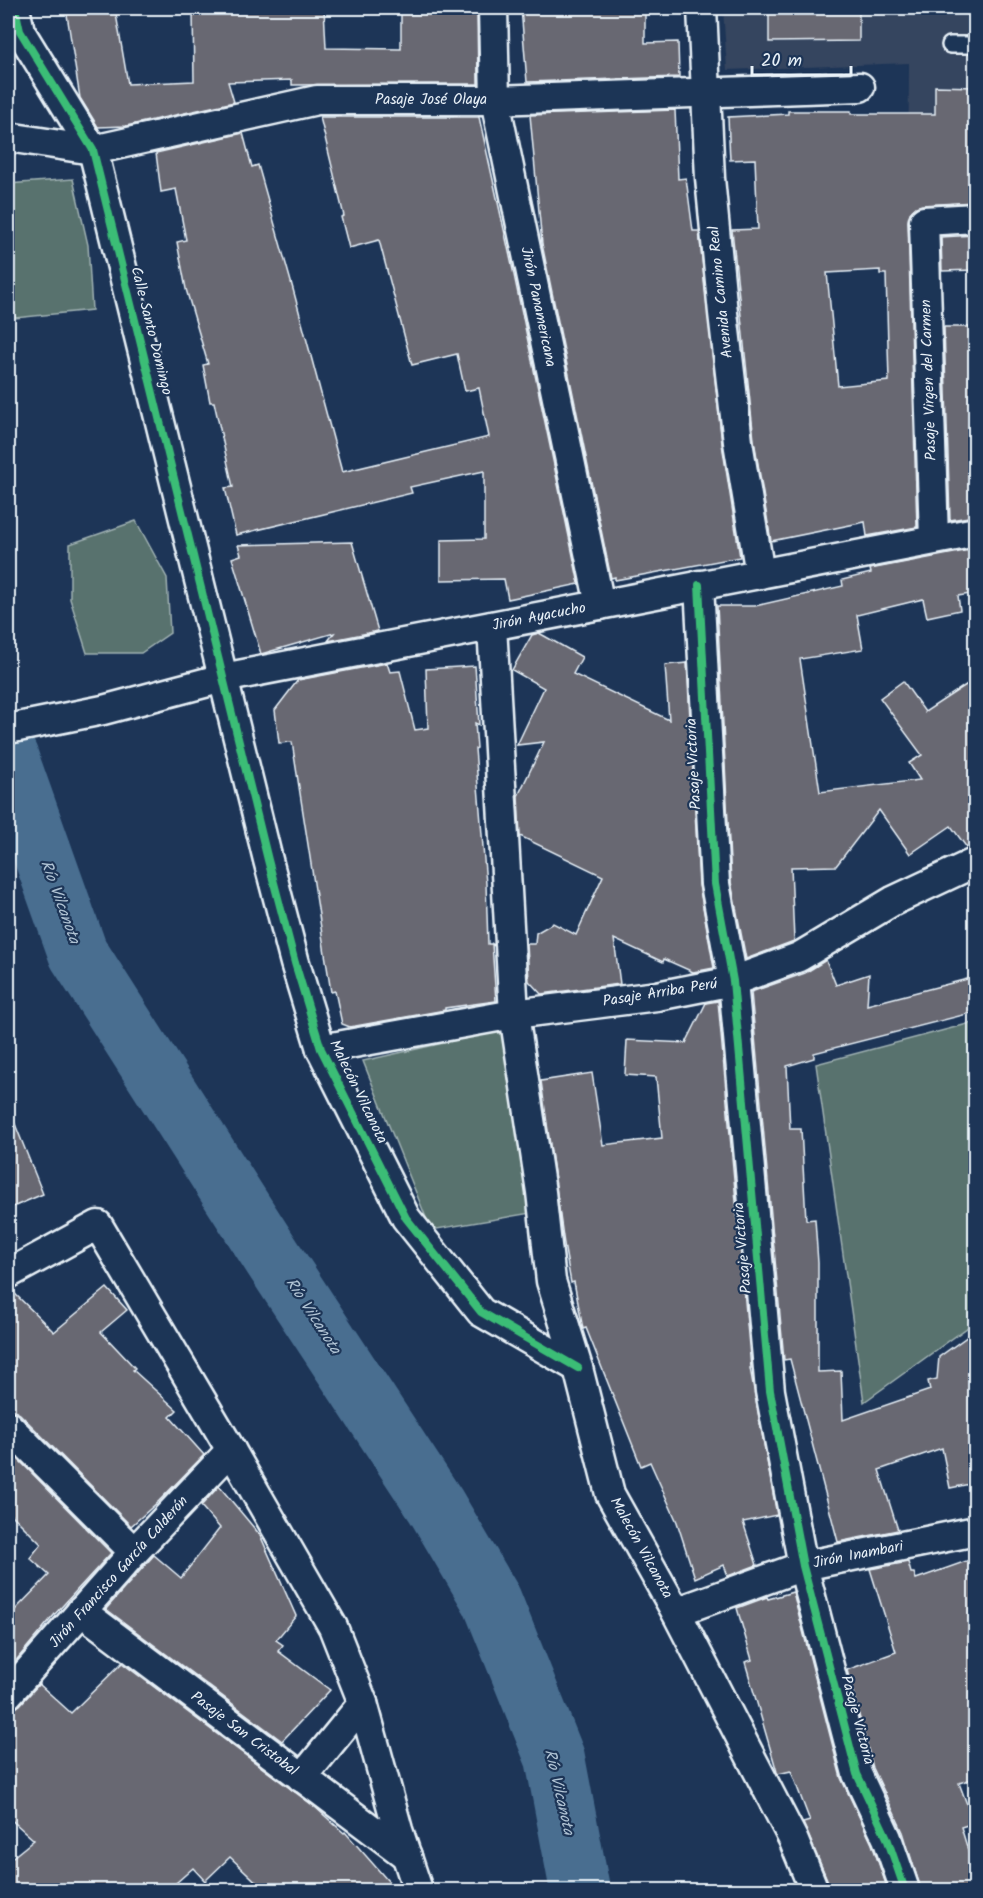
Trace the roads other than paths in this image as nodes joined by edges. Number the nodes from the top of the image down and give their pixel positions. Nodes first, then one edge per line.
1 (15, 8) edge
2 (493, 8) edge
3 (702, 8) edge
4 (950, 45) dead end
5 (975, 45) edge
6 (860, 87) dead end
7 (707, 91) junction
8 (495, 100) junction
9 (8, 137) edge
10 (93, 150) junction
11 (975, 218) edge
12 (975, 532) edge
13 (934, 539) junction
14 (760, 574) junction
15 (699, 585) junction
16 (600, 605) junction
17 (492, 626) junction
18 (223, 678) junction
19 (8, 729) edge
20 (975, 862) edge
21 (733, 981) junction
22 (514, 1014) junction
23 (321, 1049) junction
24 (8, 1274) edge
25 (578, 1368) junction
26 (8, 1426) edge
27 (231, 1450) junction
28 (975, 1531) edge
29 (134, 1552) junction
30 (803, 1566) junction
31 (81, 1611) junction
32 (676, 1612) junction
33 (8, 1694) edge
34 (363, 1703) junction
35 (302, 1778) junction
36 (407, 1856) junction
37 (418, 1890) edge
38 (814, 1890) edge
39 (905, 1890) edge

1 - 10 street, Calle Santo Domingo
2 - 8 street, Jirón Panamericana
3 - 7 street, Avenida Camino Real
4 - 5 lane
6 - 7 street, Pasaje José Olaya
7 - 8 street, Pasaje José Olaya
7 - 14 street, Avenida Camino Real
8 - 10 street, Pasaje José Olaya
8 - 16 street, Jirón Panamericana
9 - 10 street, Pasaje José Olaya
10 - 18 street, Calle Santo Domingo
11 - 13 street, Pasaje Virgen del Carmen
12 - 13 street, Jirón Ayacucho
13 - 14 street, Jirón Ayacucho
14 - 15 street, Jirón Ayacucho
15 - 16 street, Jirón Ayacucho
15 - 21 street, Pasaje Victoria
16 - 17 street, Jirón Ayacucho
17 - 18 street, Jirón Ayacucho
17 - 22 street
18 - 19 street, Jirón Ayacucho
18 - 23 street, Malecón Vilcanota
20 - 21 street, Pasaje Arriba Perú
21 - 22 street, Pasaje Arriba Perú
21 - 30 street, Pasaje Victoria
22 - 23 street, Pasaje Arriba Perú
22 - 25 street
23 - 25 street, Malecón Vilcanota
24 - 27 street
25 - 32 street, Malecón Vilcanota
26 - 29 street
27 - 29 street, Jirón Francisco García Calderón
27 - 34 street
28 - 30 street, Jirón Inambari
29 - 31 street, Jirón Francisco García Calderón
30 - 32 street, Jirón Inambari
30 - 39 street, Pasaje Victoria
31 - 33 street, Jirón Francisco García Calderón
31 - 35 street, Pasaje San Cristobal
32 - 38 street, Malecón Vilcanota
34 - 35 street
34 - 36 street
35 - 36 street, Pasaje San Cristobal
36 - 37 street

